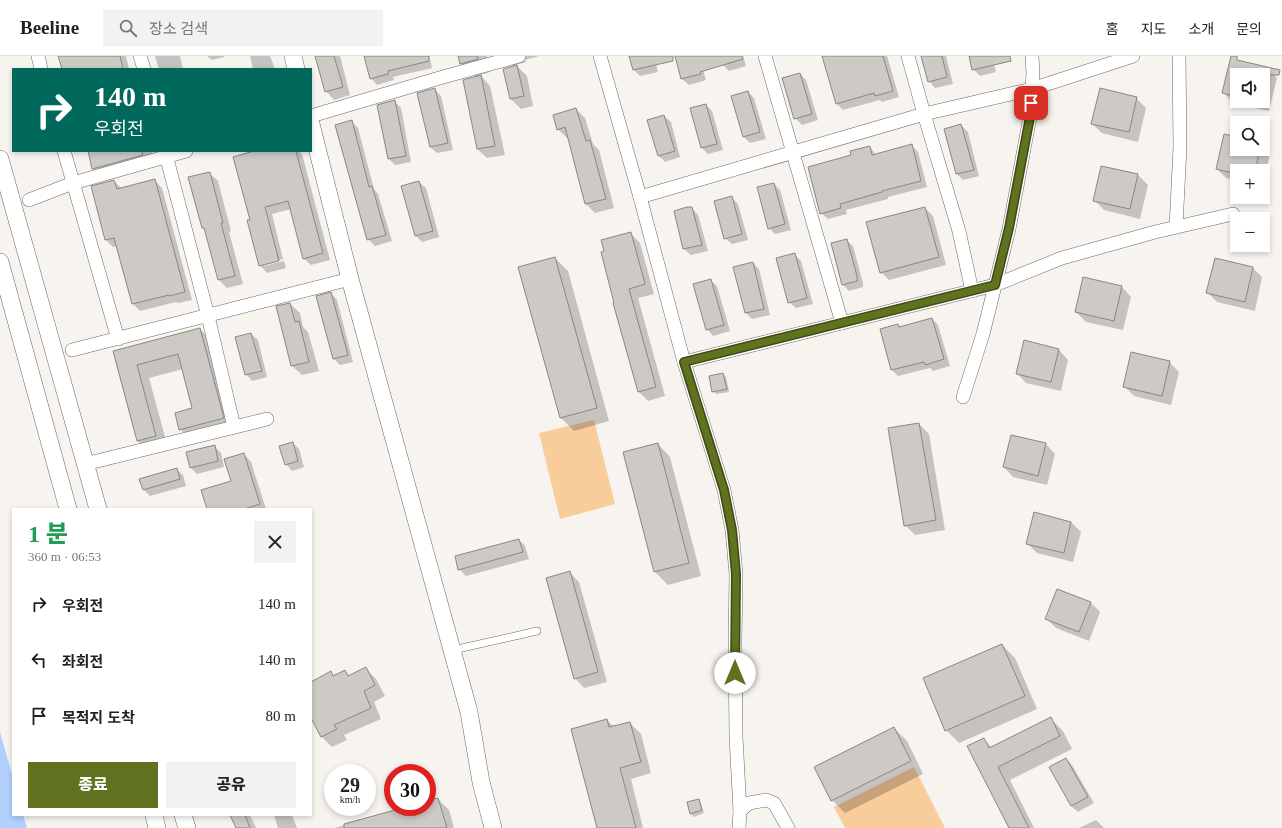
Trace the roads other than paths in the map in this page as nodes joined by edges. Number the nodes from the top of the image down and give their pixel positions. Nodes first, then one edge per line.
1 (38, 56) edge
2 (140, 56) edge
3 (293, 56) edge
4 (519, 56) edge
5 (600, 56) edge
6 (765, 56) edge
7 (908, 56) edge
8 (1032, 56) edge
9 (1133, 56) edge
10 (1179, 56) edge
11 (41, 68) edge
12 (144, 68) edge
13 (296, 68) edge
14 (1032, 89) junction
15 (924, 114) junction
16 (312, 116) edge
17 (312, 128) edge
18 (64, 152) edge
19 (179, 152) edge
20 (792, 152) junction
21 (166, 154) edge
22 (0, 159) edge
23 (73, 183) junction
24 (640, 197) junction
25 (29, 200) dead end
26 (1230, 215) edge
27 (1176, 227) junction
28 (0, 262) edge
29 (350, 279) junction
30 (995, 285) junction
31 (972, 291) junction
32 (208, 316) junction
33 (842, 323) junction
34 (118, 339) junction
35 (72, 350) dead end
36 (684, 362) junction
37 (963, 397) dead end
38 (267, 419) dead end
39 (234, 427) junction
40 (85, 464) junction
41 (68, 508) edge
42 (98, 508) edge
43 (537, 631) dead end
44 (453, 650) junction
45 (740, 811) junction
46 (154, 816) edge
47 (183, 816) edge
48 (157, 828) edge
49 (187, 828) edge
50 (493, 828) edge
51 (739, 828) edge
52 (788, 828) edge

1 - 11 street
2 - 12 street
3 - 13 street
4 - 16 street
5 - 24 street
6 - 20 street
7 - 15 street
8 - 14 street
9 - 14 street
10 - 27 street
14 - 15 street
14 - 30 street
15 - 20 street
15 - 31 street
17 - 29 street
18 - 23 street
19 - 21 street
20 - 24 street
20 - 33 street
21 - 23 street
21 - 32 street
22 - 40 street
23 - 25 street
23 - 34 street
24 - 36 street
26 - 27 street
27 - 30 street
28 - 41 street
29 - 32 street
29 - 44 street
30 - 31 street
30 - 37 street
31 - 33 street
32 - 34 street
32 - 39 street
33 - 36 street
34 - 35 street
36 - 45 street
38 - 39 street
39 - 40 street
40 - 42 street
43 - 44 lane
44 - 50 street
45 - 51 street
45 - 52 street
46 - 48 street
47 - 49 street

